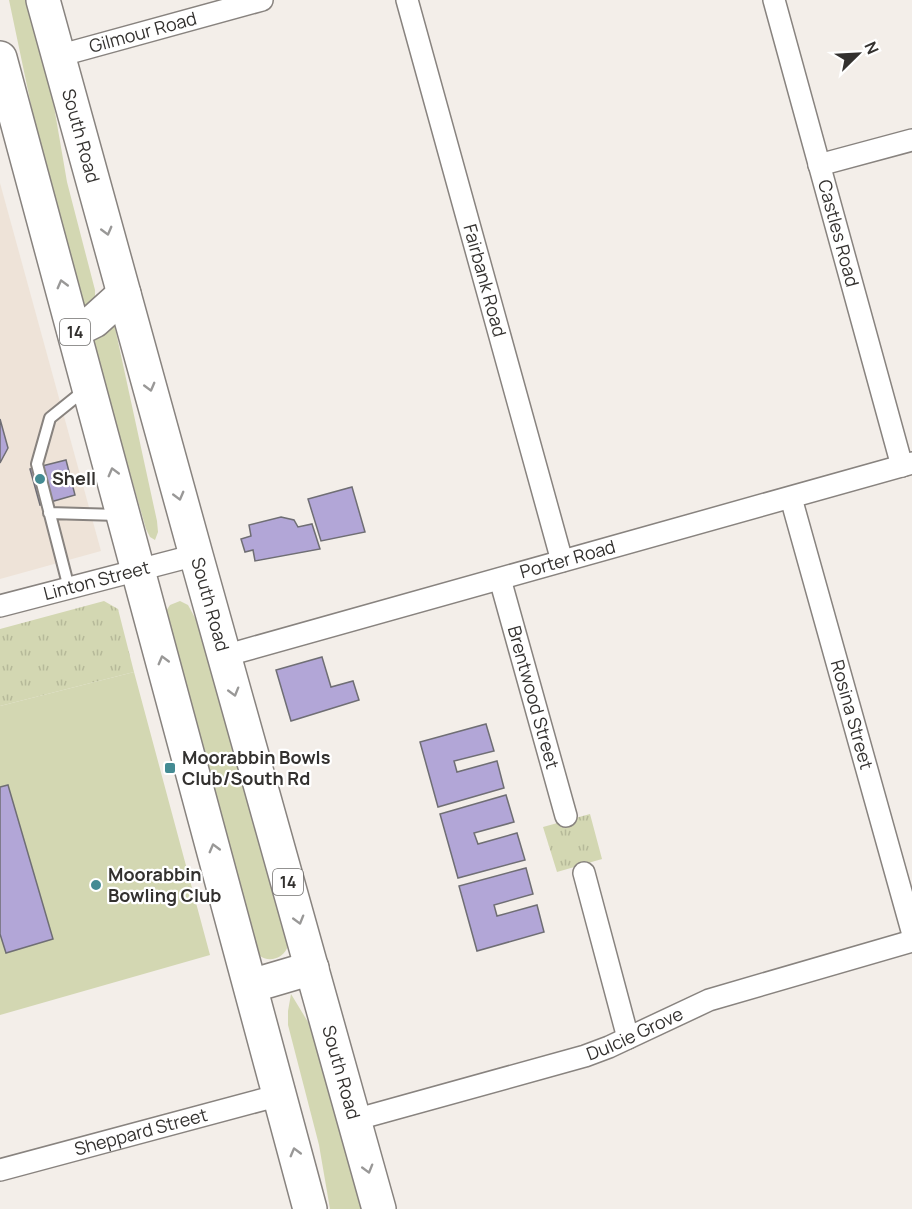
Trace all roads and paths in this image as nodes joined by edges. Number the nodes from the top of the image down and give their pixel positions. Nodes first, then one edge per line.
1 (43, 0) edge
2 (262, 0) edge
3 (407, 0) edge
4 (774, 0) edge
5 (58, 56) junction
6 (0, 58) edge
7 (912, 140) edge
8 (819, 165) junction
9 (124, 294) junction
10 (74, 331) junction
11 (89, 387) junction
12 (907, 464) edge
13 (791, 498) junction
14 (49, 513) junction
15 (124, 515) junction
16 (195, 555) junction
17 (562, 561) junction
18 (139, 569) junction
19 (500, 579) junction
20 (69, 588) junction
21 (0, 606) edge
22 (224, 656) junction
23 (566, 816) dead end
24 (584, 873) dead end
25 (912, 931) edge
26 (912, 941) edge
27 (312, 968) junction
28 (251, 986) junction
29 (628, 1038) junction
30 (280, 1095) junction
31 (354, 1120) junction
32 (0, 1170) edge
33 (310, 1209) edge
34 (379, 1209) edge

1 - 5 highway, South Road / 14
2 - 5 street, Gilmour Road
3 - 17 street, Fairbank Road
4 - 8 street, Castles Road
5 -> 9 highway, South Road / 14
10 -> 6 highway, 14
7 - 8 street
8 - 12 street, Castles Road
9 - 10 highway
9 -> 16 highway, South Road / 14
10 - 11 highway, 14
11 - 14 lane
15 -> 11 highway, 14
12 - 13 street, Porter Road
13 - 17 street, Porter Road
13 - 25 street, Rosina Street
14 - 15 lane
14 - 20 lane
15 - 18 highway, 14
16 - 18 street, Linton Street
16 - 22 highway, South Road / 14
17 - 19 street, Porter Road
18 - 20 street, Linton Street
28 -> 18 highway, 14
19 - 22 street, Porter Road
19 - 23 street, Brentwood Street
20 - 21 street, Linton Street
22 -> 27 highway, South Road / 14
24 - 29 street
26 - 29 street, Dulcie Grove
27 - 28 highway
27 - 31 highway, South Road / 14
28 - 30 highway, 14
29 - 31 street, Dulcie Grove
30 - 32 street, Sheppard Street
33 -> 30 highway, 14
31 -> 34 highway, South Road / 14

